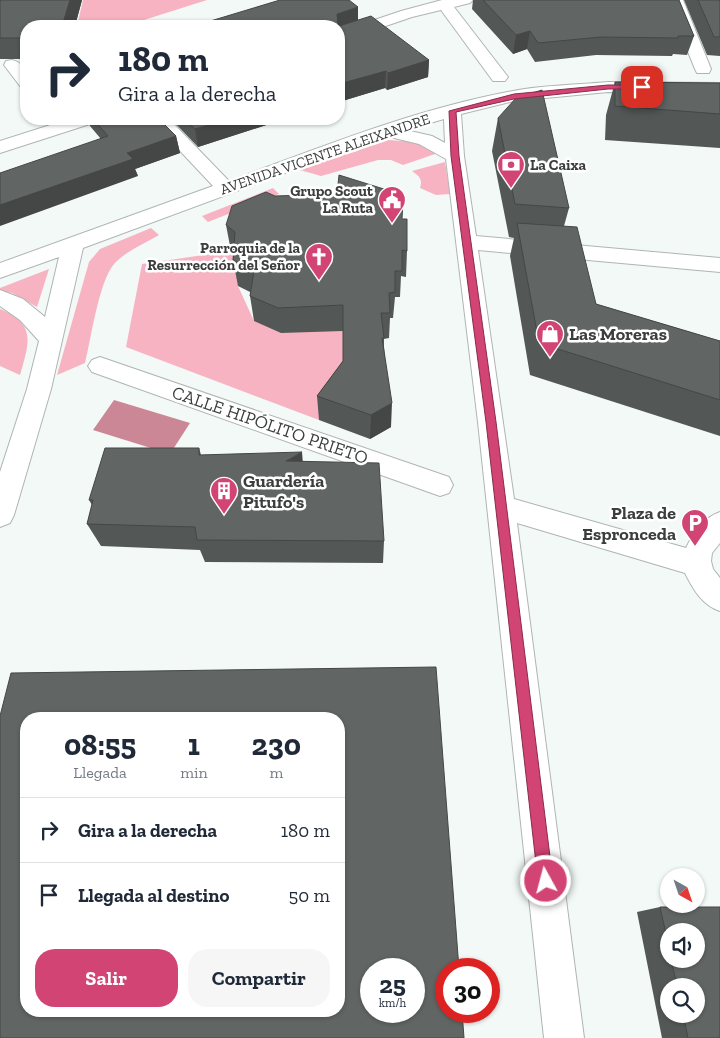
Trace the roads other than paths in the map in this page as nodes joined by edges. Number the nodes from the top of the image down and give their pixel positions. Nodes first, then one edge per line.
1 (396, 0) edge
2 (465, 0) edge
3 (675, 0) edge
4 (444, 4) junction
5 (407, 14) junction
6 (345, 35) edge
7 (12, 65) dead end
8 (703, 68) dead end
9 (20, 75) edge
10 (499, 77) dead end
11 (720, 88) edge
12 (452, 111) junction
13 (56, 125) edge
14 (165, 125) edge
15 (386, 130) junction
16 (0, 147) edge
17 (455, 156) junction
18 (226, 189) junction
19 (466, 242) junction
20 (73, 244) junction
21 (720, 265) edge
22 (0, 271) edge
23 (0, 298) edge
24 (50, 339) junction
25 (100, 366) dead end
26 (440, 485) dead end
27 (501, 507) junction
28 (0, 515) edge
29 (720, 524) edge
30 (695, 563) junction
31 (720, 598) edge
32 (564, 1038) edge

1 - 5 street
2 - 4 street
3 - 8 street
4 - 5 street
4 - 10 street
5 - 6 street
7 - 9 street
11 - 12 street, AVENIDA VICENTE ALEIXANDRE
12 - 15 street, AVENIDA VICENTE ALEIXANDRE
12 - 17 street
13 - 16 street
14 - 18 street
15 - 17 street
15 - 18 street, AVENIDA VICENTE ALEIXANDRE
17 - 19 street
18 - 20 street, AVENIDA VICENTE ALEIXANDRE
19 - 21 street
19 - 27 street
20 - 22 street, AVENIDA VICENTE ALEIXANDRE
20 - 24 street
23 - 24 street
24 - 28 street
25 - 26 street, CALLE HIPÓLITO PRIETO
27 - 30 street
27 - 32 street
29 - 30 street
30 - 31 street

